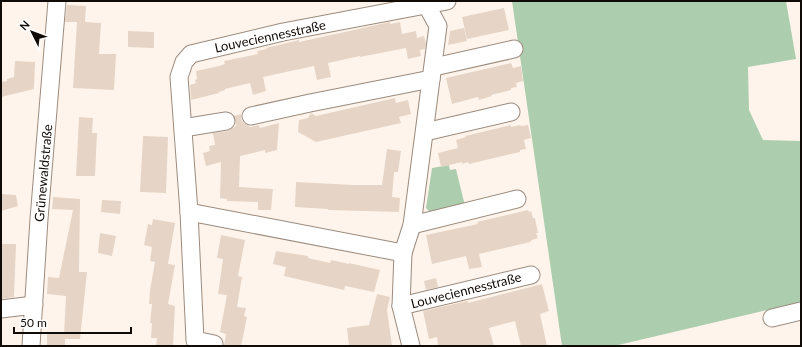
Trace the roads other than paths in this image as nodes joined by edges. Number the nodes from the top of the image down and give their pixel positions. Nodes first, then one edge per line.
1 (57, 1) edge
2 (447, 1) edge
3 (427, 6) junction
4 (514, 49) dead end
5 (433, 73) junction
6 (511, 112) dead end
7 (251, 116) dead end
8 (226, 121) dead end
9 (183, 128) junction
10 (425, 132) junction
11 (517, 199) dead end
12 (189, 212) junction
13 (412, 225) junction
14 (403, 253) junction
15 (531, 275) dead end
16 (34, 305) junction
17 (401, 306) junction
18 (1, 309) edge
19 (801, 311) edge
20 (772, 318) dead end
21 (214, 344) dead end
22 (31, 346) edge
23 (411, 346) edge

1 - 16 street, Grünewaldstraße
2 - 3 street, Louveciennesstraße
3 - 5 street, Louveciennesstraße
3 - 9 street, Louveciennesstraße
4 - 5 street
5 - 7 street
5 - 10 street, Louveciennesstraße
6 - 10 street
8 - 9 street
9 - 12 street, Louveciennesstraße
10 - 13 street, Louveciennesstraße
11 - 13 street
12 - 14 street
12 - 21 street, Louveciennesstraße
13 - 14 street, Louveciennesstraße
14 - 17 street, Louveciennesstraße
15 - 17 street, Louveciennesstraße
16 - 18 street
16 - 22 street, Grünewaldstraße
17 - 23 street, Louveciennesstraße
19 - 20 street

